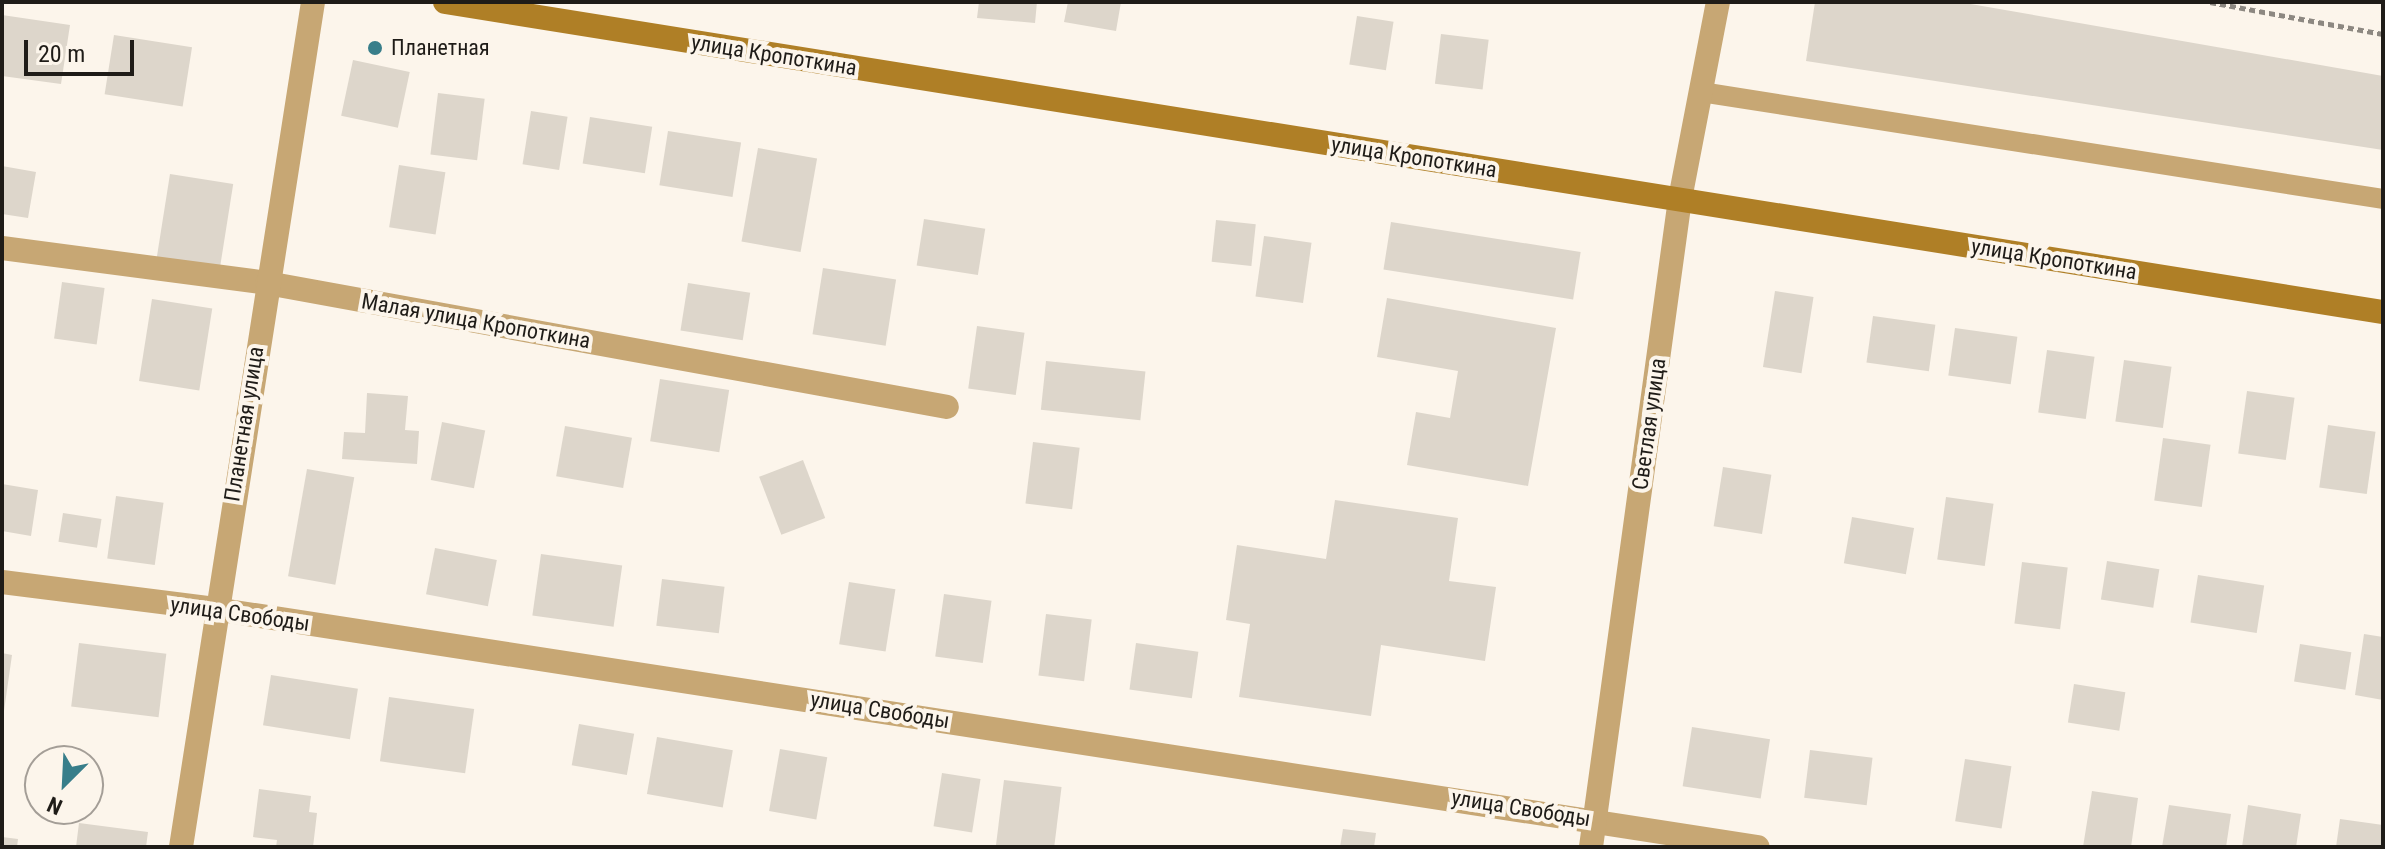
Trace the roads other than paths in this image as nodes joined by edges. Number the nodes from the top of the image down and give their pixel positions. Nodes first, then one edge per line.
1 (313, 2) edge
2 (445, 2) edge
3 (1718, 2) edge
4 (1701, 92) junction
5 (1680, 199) junction
6 (2383, 199) edge
7 (2, 248) edge
8 (267, 283) junction
9 (2383, 312) edge
10 (947, 407) dead end
11 (2, 582) edge
12 (215, 609) junction
13 (1595, 819) junction
14 (181, 847) edge
15 (1591, 847) edge
16 (1758, 847) edge

1 - 8 street, Планетная улица
2 - 5 main road, улица Кропоткина
3 - 4 street, Светлая улица
4 - 5 street, Светлая улица
4 - 6 lane
5 - 9 main road, улица Кропоткина
5 - 13 street, Светлая улица
7 - 8 street, Малая улица Кропоткина
8 - 10 street, Малая улица Кропоткина
8 - 12 street, Планетная улица
11 - 12 street, улица Свободы
12 - 13 street, улица Свободы
12 - 14 street, Планетная улица
13 - 15 street, Светлая улица
13 - 16 street, улица Свободы

